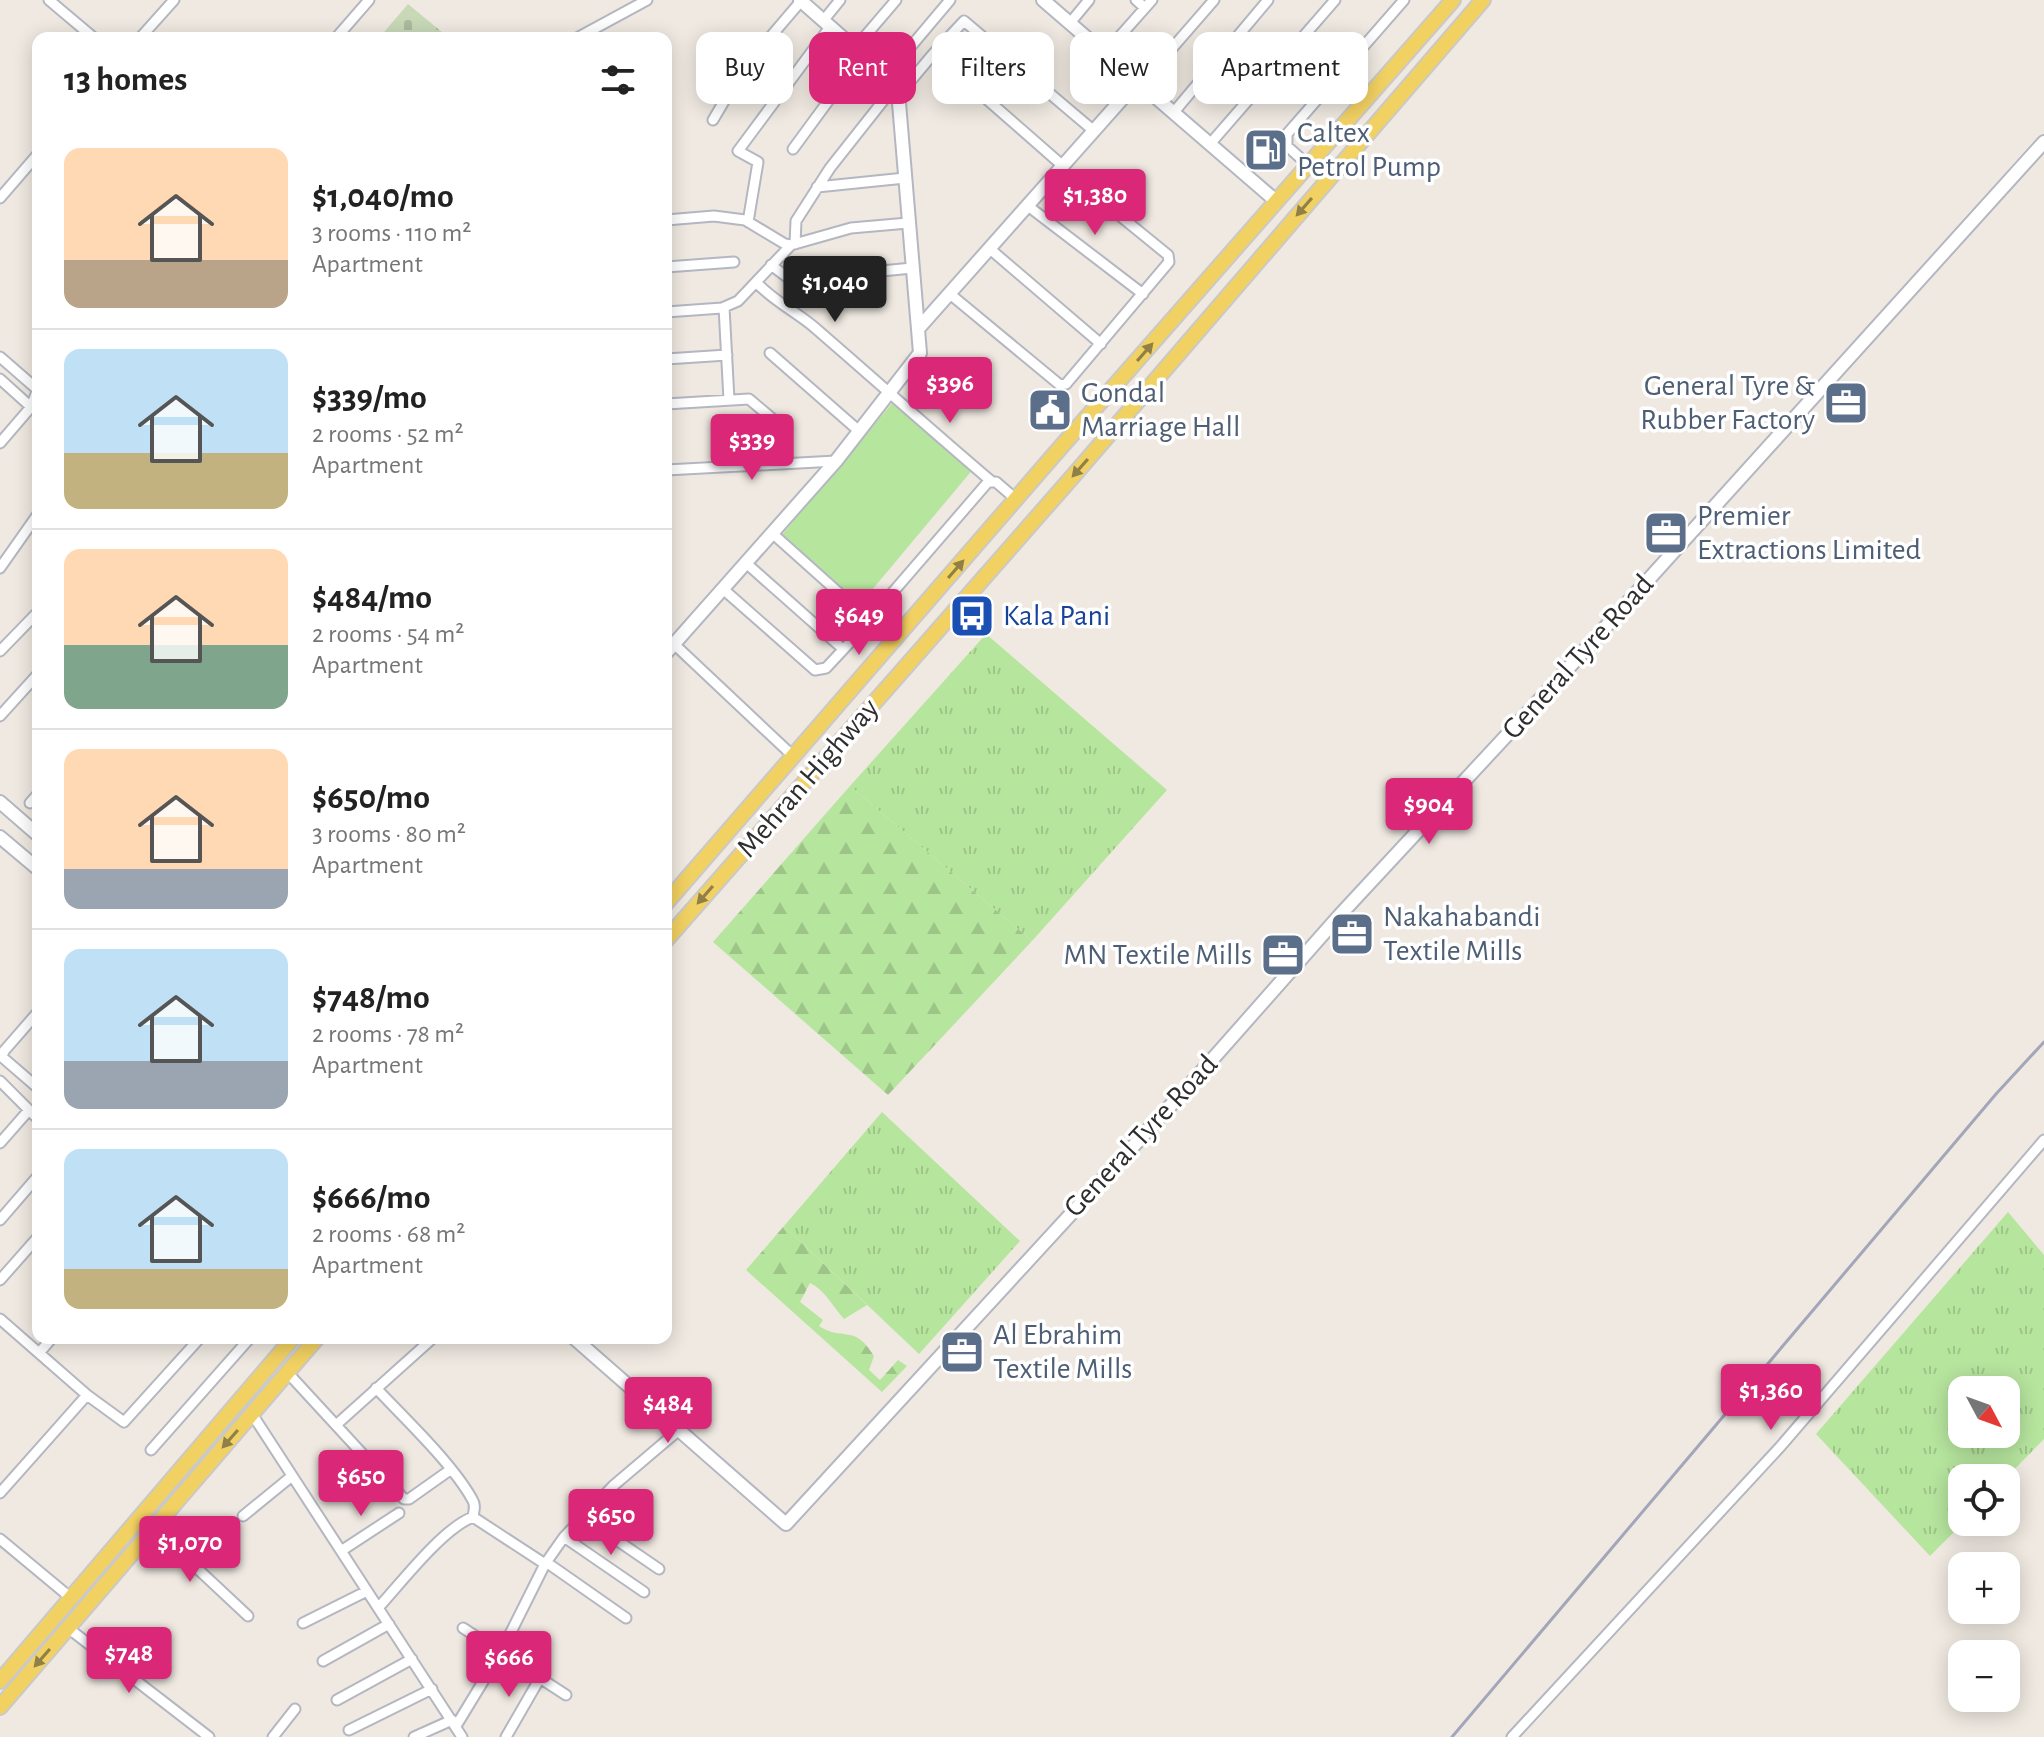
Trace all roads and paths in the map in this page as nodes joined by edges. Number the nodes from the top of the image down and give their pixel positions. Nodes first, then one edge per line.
1 (49, 0) edge
2 (174, 0) edge
3 (369, 0) edge
4 (647, 0) edge
5 (800, 0) edge
6 (840, 0) edge
7 (896, 0) edge
8 (950, 0) edge
9 (1043, 0) edge
10 (1089, 0) edge
11 (1136, 0) edge
12 (1214, 0) edge
13 (1268, 0) edge
14 (1335, 0) edge
15 (1404, 0) edge
16 (1453, 0) edge
17 (1483, 0) edge
18 (1149, 4) edge
19 (1070, 23) junction
20 (827, 24) junction
21 (87, 32) edge
22 (145, 32) edge
23 (341, 32) edge
24 (588, 32) edge
25 (836, 32) edge
26 (873, 32) edge
27 (954, 32) edge
28 (977, 32) edge
29 (1080, 32) edge
30 (1124, 32) edge
31 (916, 40) edge
32 (1177, 42) edge
33 (932, 55) edge
34 (916, 71) edge
35 (1054, 97) edge
36 (823, 104) edge
37 (886, 104) edge
38 (897, 104) edge
39 (992, 104) edge
40 (1120, 104) edge
41 (1165, 104) edge
42 (1174, 112) junction
43 (713, 120) dead end
44 (1094, 131) junction
45 (2044, 142) edge
46 (1210, 144) junction
47 (793, 149) dead end
48 (32, 161) edge
49 (1308, 165) junction
50 (1063, 166) junction
51 (905, 178) junction
52 (817, 187) junction
53 (0, 198) edge
54 (1276, 201) junction
55 (1103, 202) dead end
56 (1028, 206) junction
57 (672, 220) edge
58 (748, 222) junction
59 (908, 223) junction
60 (793, 245) junction
61 (990, 249) junction
62 (734, 262) dead end
63 (771, 265) junction
64 (672, 267) edge
65 (912, 268) junction
66 (756, 282) junction
67 (950, 294) junction
68 (1143, 294) junction
69 (724, 307) junction
70 (672, 311) edge
71 (918, 329) junction
72 (1101, 344) junction
73 (770, 353) dead end
74 (727, 355) junction
75 (0, 357) edge
76 (672, 359) edge
77 (0, 379) edge
78 (32, 384) edge
79 (1109, 393) junction
80 (888, 394) junction
81 (729, 400) junction
82 (672, 404) edge
83 (31, 407) joint
84 (1129, 411) junction
85 (859, 431) junction
86 (0, 443) edge
87 (836, 461) junction
88 (785, 463) junction
89 (672, 470) edge
90 (991, 481) junction
91 (1017, 500) junction
92 (32, 523) edge
93 (772, 533) junction
94 (746, 563) junction
95 (0, 568) edge
96 (723, 589) junction
97 (32, 618) edge
98 (868, 621) junction
99 (672, 647) edge
100 (843, 649) junction
101 (0, 651) edge
102 (672, 651) edge
103 (32, 681) edge
104 (0, 716) edge
105 (793, 756) junction
106 (32, 801) edge
107 (0, 802) edge
108 (30, 803) dead end
109 (32, 830) edge
110 (0, 837) edge
111 (32, 864) edge
112 (672, 896) edge
113 (672, 933) edge
114 (32, 1019) edge
115 (32, 1083) edge
116 (2, 1088) edge
117 (29, 1110) junction
118 (32, 1113) edge
119 (2044, 1140) edge
120 (0, 1143) edge
121 (32, 1183) edge
122 (0, 1220) edge
123 (32, 1244) edge
124 (0, 1280) edge
125 (0, 1319) edge
126 (47, 1344) edge
127 (194, 1344) edge
128 (245, 1344) edge
129 (288, 1344) edge
130 (312, 1344) edge
131 (426, 1344) edge
132 (581, 1344) edge
133 (39, 1353) junction
134 (287, 1372) junction
135 (376, 1388) junction
136 (87, 1395) junction
137 (252, 1414) junction
138 (336, 1425) junction
139 (679, 1430) junction
140 (151, 1450) dead end
141 (450, 1470) junction
142 (292, 1476) junction
143 (0, 1493) edge
144 (399, 1513) dead end
145 (243, 1516) dead end
146 (473, 1517) junction
147 (583, 1517) junction
148 (154, 1528) junction
149 (564, 1537) junction
150 (1, 1542) edge
151 (341, 1551) junction
152 (545, 1563) junction
153 (659, 1569) dead end
154 (367, 1591) junction
155 (644, 1592) dead end
156 (71, 1598) junction
157 (378, 1608) junction
158 (248, 1616) dead end
159 (626, 1618) dead end
160 (303, 1623) dead end
161 (389, 1624) junction
162 (68, 1628) junction
163 (463, 1628) dead end
164 (501, 1652) junction
165 (412, 1659) junction
166 (323, 1661) dead end
167 (540, 1678) junction
168 (0, 1681) edge
169 (432, 1689) junction
170 (566, 1695) dead end
171 (337, 1700) dead end
172 (0, 1707) edge
173 (295, 1709) dead end
174 (454, 1723) junction
175 (349, 1730) dead end
176 (209, 1737) edge
177 (273, 1737) edge
178 (414, 1737) edge
179 (462, 1737) edge
180 (506, 1737) edge
181 (1512, 1737) edge

1 - 21 street
2 - 22 street
3 - 23 street
4 - 24 street
5 - 20 street
5 - 43 street
6 - 20 street
7 - 26 street
8 - 31 street
9 - 19 street
10 - 19 street
11 - 18 street
12 - 32 street
13 - 42 street
14 - 46 street
15 - 49 street
16 - 49 main road, Mehran Highway
17 -> 84 main road, Mehran Highway
18 - 30 street
19 - 29 street
20 - 25 street
20 - 58 street
27 - 28 street
33 - 34 street
35 - 44 street
36 - 47 street
37 - 52 street
38 - 51 street
39 - 50 street
40 - 44 street
41 - 42 street
42 - 46 street
44 - 50 street
45 - 139 street, General Tyre Road
46 - 54 street
48 - 53 street
49 - 54 main road, Mehran Highway
50 - 56 street
51 - 52 street
51 - 59 street
52 - 60 street
79 -> 54 main road, Mehran Highway
55 - 68 street
56 - 61 street
56 - 68 street
57 - 58 street
58 - 60 street
59 - 60 street
59 - 65 street
60 - 63 street
61 - 67 street
61 - 72 street
62 - 64 street
63 - 65 street
63 - 66 street
65 - 71 street
66 - 69 street
66 - 80 street
67 - 71 street
67 - 72 street
68 - 72 street
69 - 70 street
69 - 74 street
71 - 80 street
73 - 85 street
74 - 76 street
74 - 81 street
75 - 78 street
77 - 83 street
79 - 84 main road
79 - 91 main road, Mehran Highway
80 - 85 street
80 - 90 street
81 - 82 street
81 - 88 street
83 - 86 street
84 -> 113 main road, Mehran Highway
85 - 87 street
87 - 88 street
87 - 93 street
88 - 89 street
90 - 91 street
90 - 98 street
105 -> 91 main road, Mehran Highway
92 - 95 street
93 - 94 street
93 - 98 street
94 - 96 street
94 - 100 street
96 - 99 street
96 - 100 street
97 - 101 street
98 - 100 street
102 - 105 street
103 - 104 street
105 - 112 main road, Mehran Highway
106 - 108 street
107 - 109 street
110 - 111 street
114 - 115 street
116 - 117 street
117 - 118 street
117 - 120 street
119 - 181 street
121 - 122 street
123 - 124 street
125 - 133 street
126 - 133 street
127 - 136 street
128 - 140 street
129 - 156 main road
130 - 134 main road
131 - 135 street
132 - 139 street
133 - 136 street
134 - 137 main road
134 - 138 street
135 - 138 street
135 - 141 street
136 - 143 street
137 - 142 street
137 -> 148 main road
138 - 141 street
139 - 147 street
141 - 146 street
142 - 145 street
142 - 151 street
144 - 151 street
146 - 152 street
146 - 157 street
147 - 149 street
147 - 153 street
148 - 158 street
148 - 162 main road
149 - 152 street
149 - 155 street
150 - 156 street
151 - 154 street
152 - 159 street
152 - 164 street
154 - 157 street
154 - 160 street
156 - 168 main road
157 - 161 street
161 - 165 street
161 - 166 street
162 -> 172 main road
162 - 176 street
163 - 164 street
164 - 167 street
164 - 174 street
165 - 169 street
165 - 171 street
167 - 170 street
167 - 180 street
169 - 174 street
169 - 175 street
173 - 177 street
174 - 178 street
174 - 179 street

